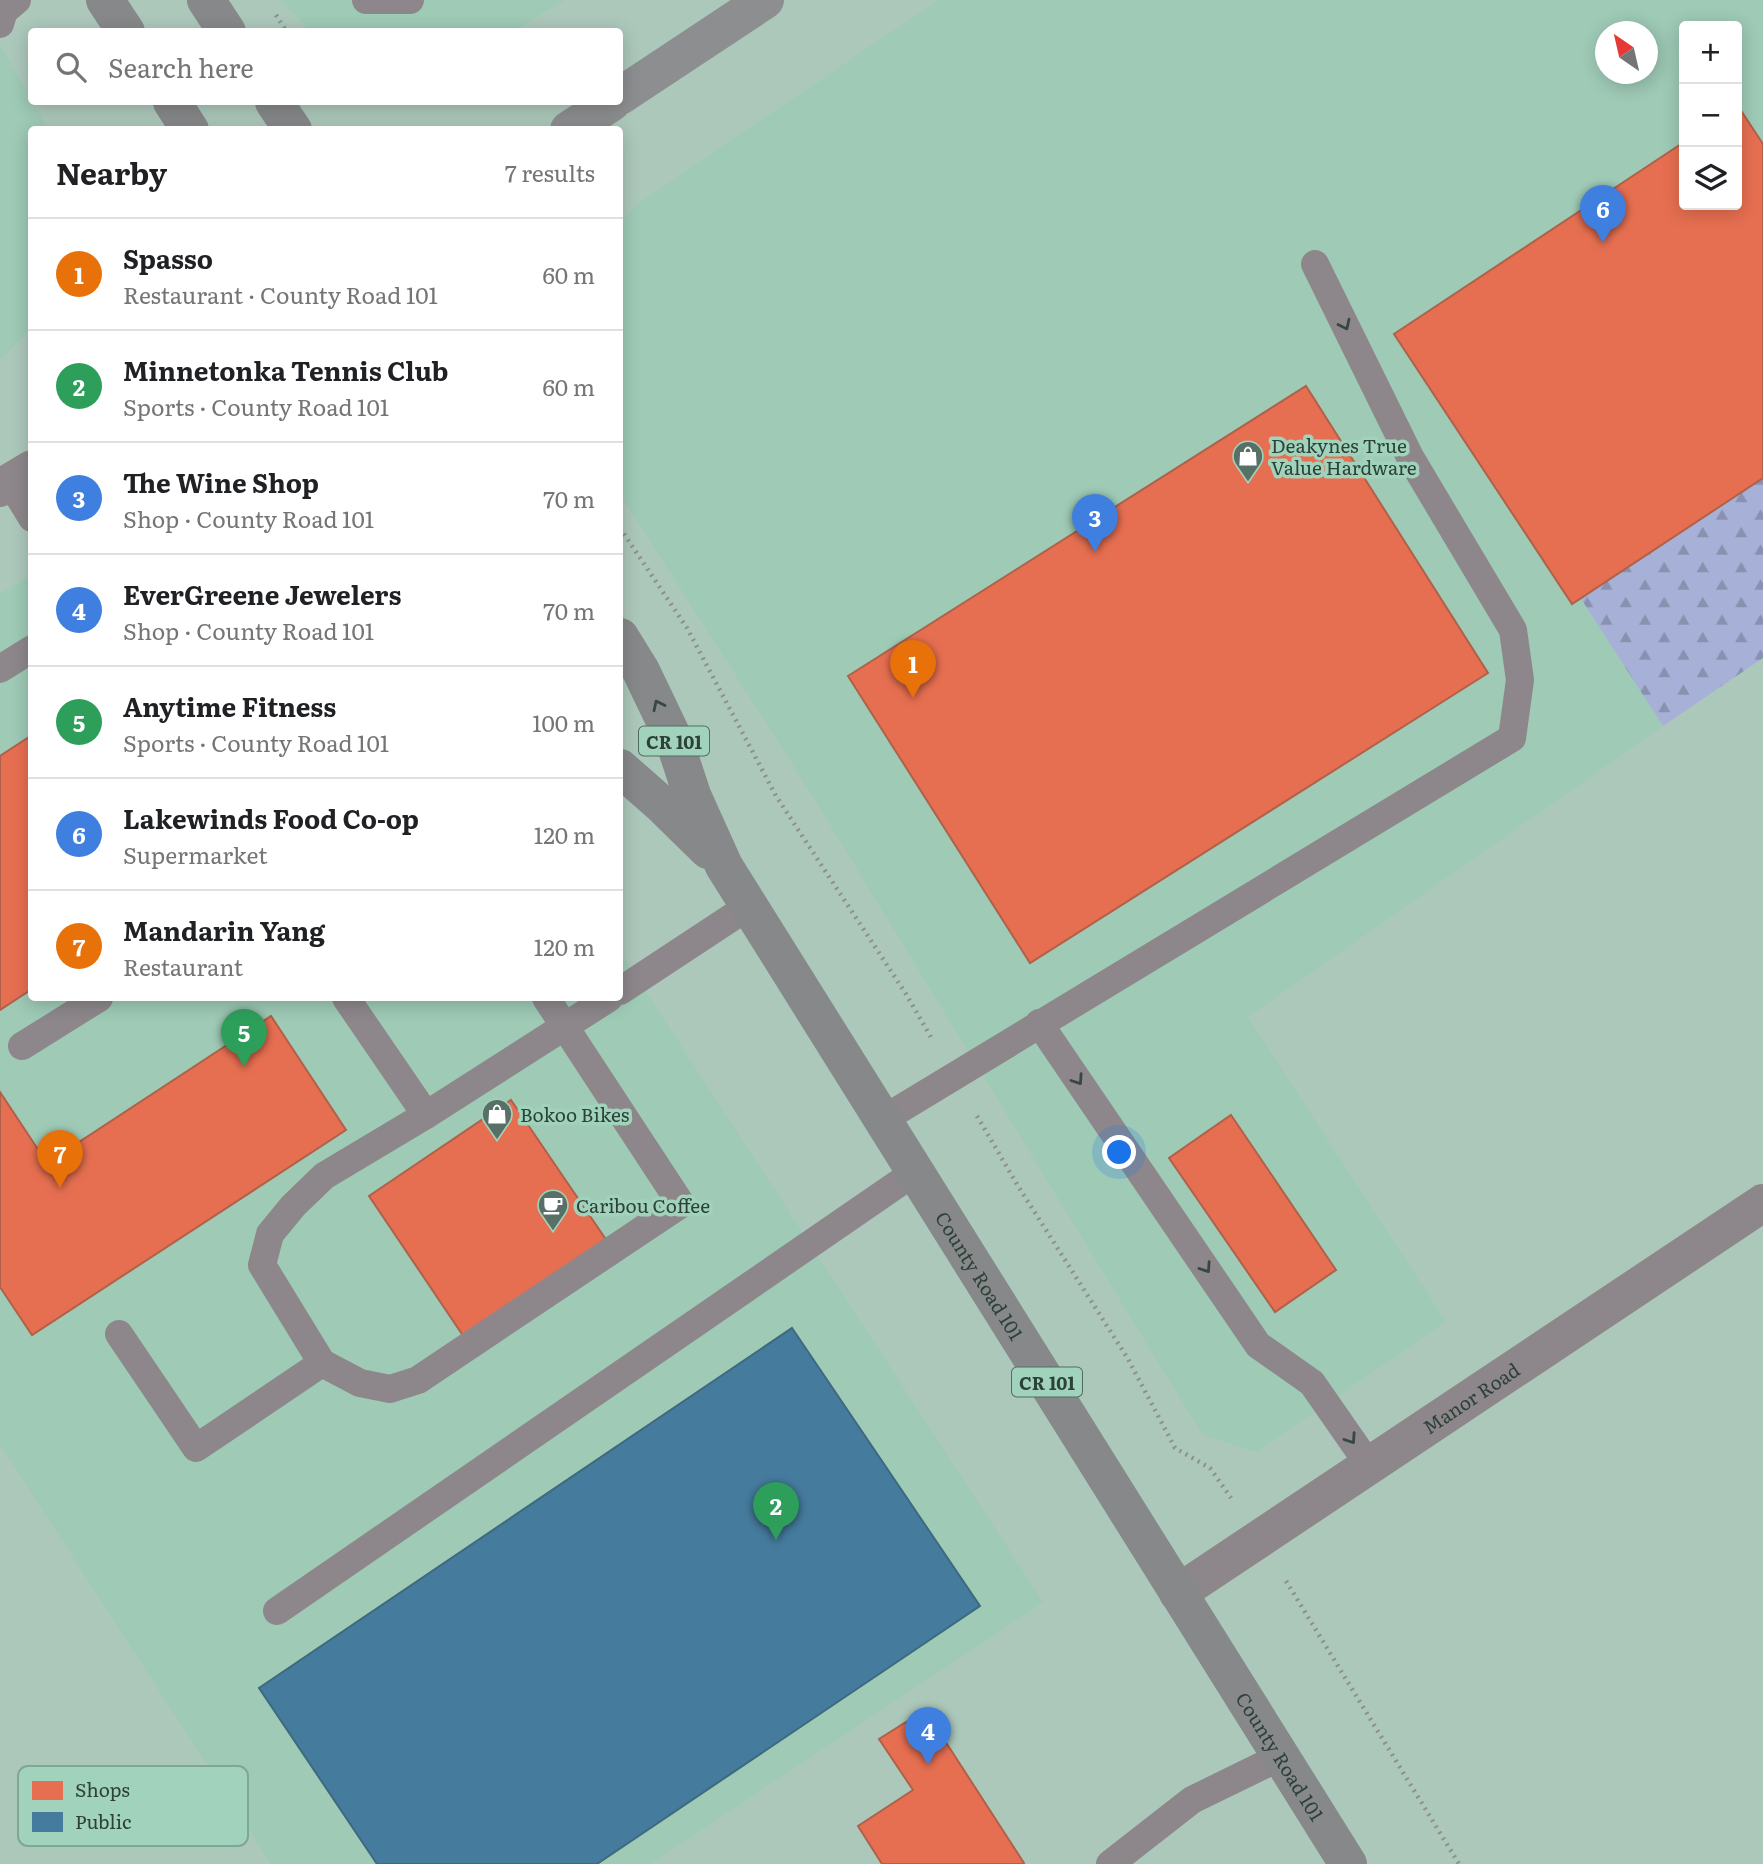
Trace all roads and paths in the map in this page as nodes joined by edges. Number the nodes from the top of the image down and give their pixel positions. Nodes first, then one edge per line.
1 (17, 0) edge
2 (105, 0) edge
3 (206, 0) edge
4 (366, 0) edge
5 (410, 0) edge
6 (745, 6) edge
7 (0, 24) edge
8 (123, 28) edge
9 (224, 28) edge
10 (623, 94) edge
11 (174, 105) edge
12 (276, 105) edge
13 (607, 105) edge
14 (187, 126) edge
15 (290, 126) edge
16 (575, 126) edge
17 (1315, 264) dead end
18 (14, 480) edge
19 (28, 510) edge
20 (623, 642) edge
21 (28, 652) edge
22 (0, 669) edge
23 (623, 771) edge
24 (724, 866) junction
25 (749, 906) junction
26 (623, 989) edge
27 (94, 1001) edge
28 (348, 1001) edge
29 (548, 1001) edge
30 (604, 1001) edge
31 (1039, 1023) junction
32 (564, 1026) junction
33 (22, 1046) dead end
34 (426, 1115) junction
35 (882, 1120) junction
36 (915, 1172) junction
37 (1763, 1203) edge
38 (119, 1334) dead end
39 (322, 1363) junction
40 (1369, 1465) junction
41 (1259, 1538) junction
42 (1178, 1593) junction
43 (277, 1611) dead end
44 (1280, 1757) junction
45 (1110, 1864) edge
46 (1348, 1864) edge
47 (1459, 1864) edge

1 - 7 lane
2 - 8 main road
3 - 9 main road
4 - 5 lane
6 - 10 main road
11 - 14 main road
12 - 15 main road
13 - 16 main road
17 -> 31 lane
18 - 19 lane
24 -> 20 main road, County Road 101 / CR 101
21 - 22 lane
23 - 24 main road, County Road 101 / CR 101
24 - 25 main road, County Road 101 / CR 101
25 - 26 lane
25 - 35 main road, County Road 101 / CR 101
27 - 33 lane
28 - 34 lane
29 - 32 lane
30 - 32 lane
31 - 35 lane
31 -> 40 lane
32 - 34 lane
32 - 39 lane
34 - 39 lane
35 - 36 main road, County Road 101 / CR 101
36 - 42 main road, County Road 101 / CR 101
36 - 43 lane
37 - 40 street, Manor Road
38 - 39 lane
40 - 41 street, Manor Road
41 - 42 street, Manor Road
41 - 47 path
42 - 44 main road, County Road 101 / CR 101
44 - 45 lane
44 - 46 main road, County Road 101 / CR 101

